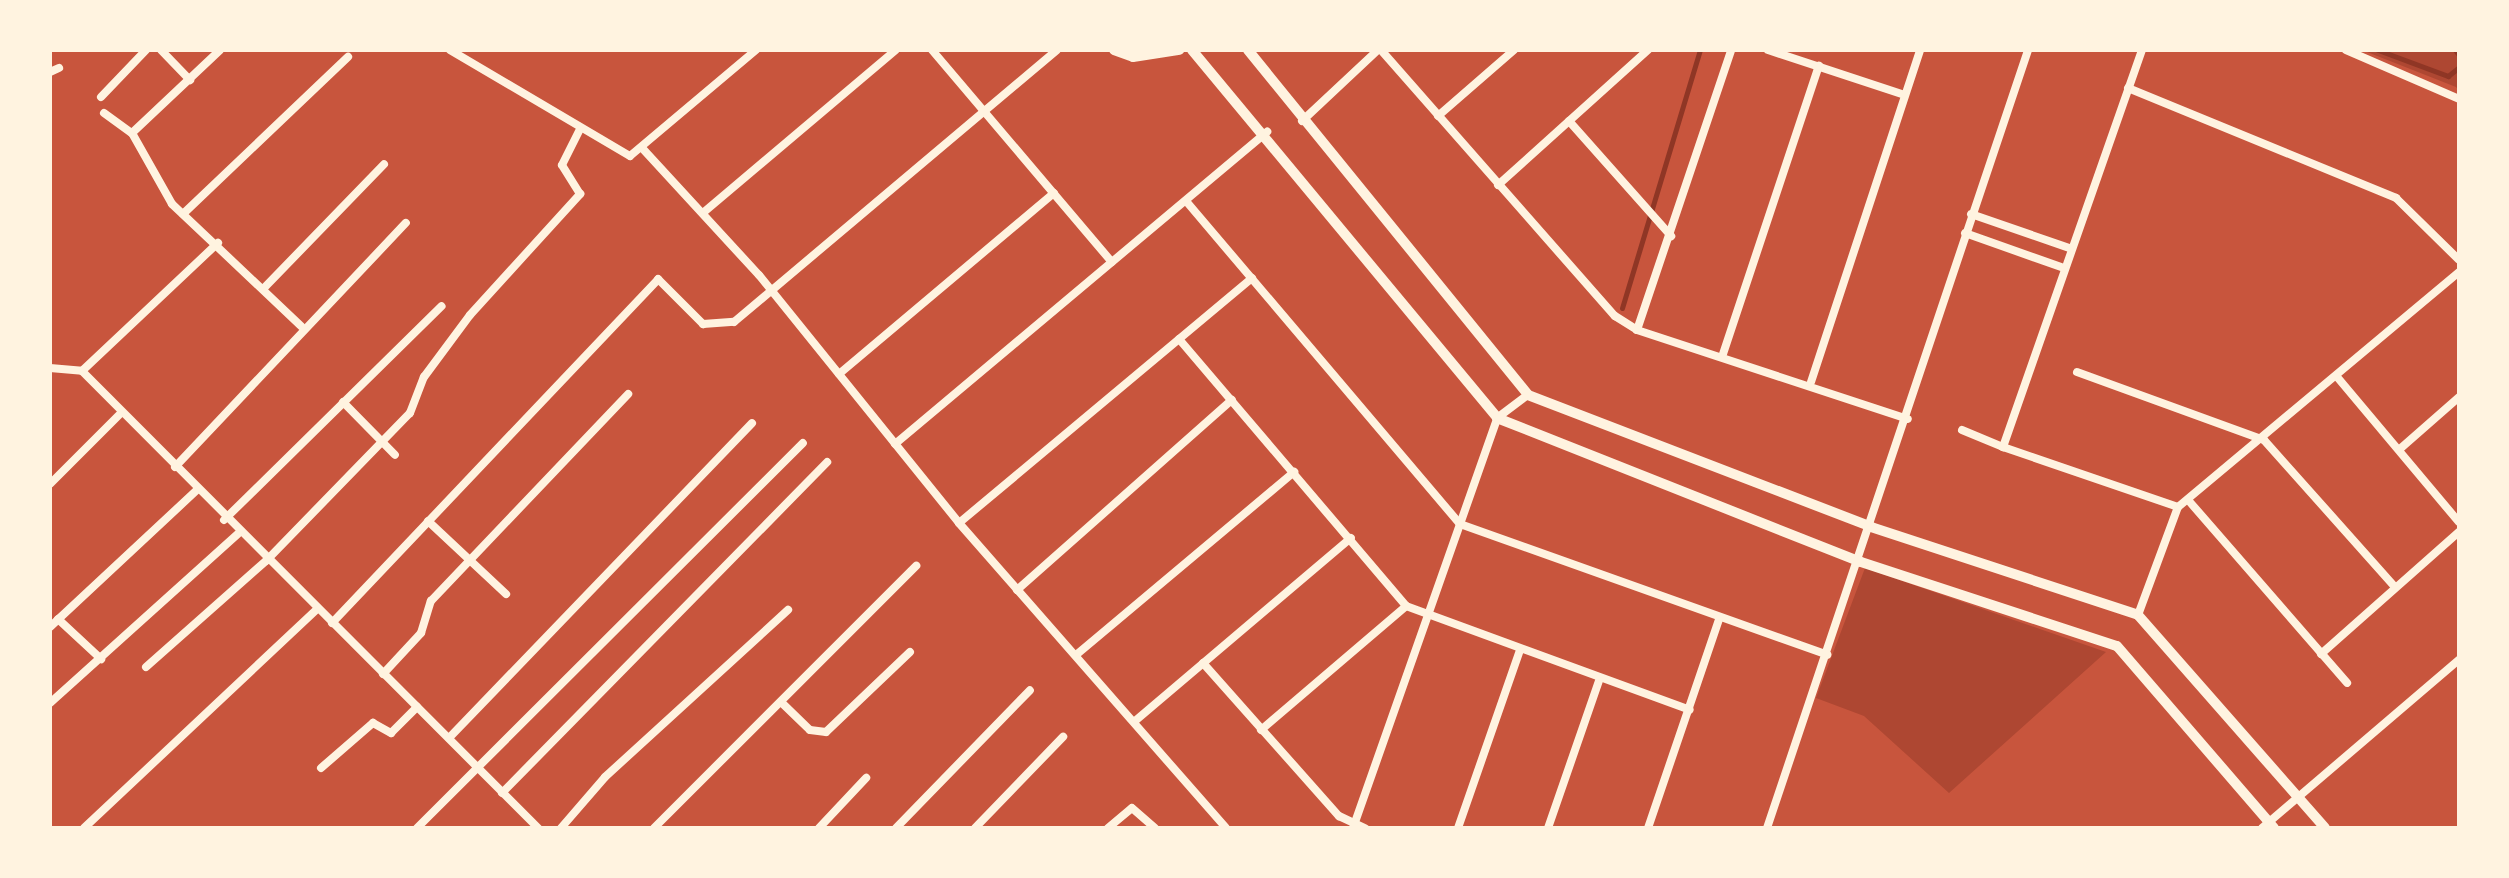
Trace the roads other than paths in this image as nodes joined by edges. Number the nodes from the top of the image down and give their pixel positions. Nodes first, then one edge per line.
1 (146, 50) edge
2 (161, 50) edge
3 (220, 50) edge
4 (450, 50) edge
5 (756, 50) edge
6 (896, 50) edge
7 (932, 50) edge
8 (1057, 50) edge
9 (1114, 50) edge
10 (1179, 50) edge
11 (1192, 50) edge
12 (1248, 50) edge
13 (1380, 50) edge
14 (1514, 50) edge
15 (1648, 50) edge
16 (1731, 50) edge
17 (1768, 50) edge
18 (1920, 50) edge
19 (2028, 50) edge
20 (2142, 50) edge
21 (2346, 50) edge
22 (348, 57) dead end
23 (1819, 66) junction
24 (190, 80) junction
25 (2128, 88) junction
26 (1905, 95) junction
27 (101, 97) dead end
28 (2459, 99) edge
29 (984, 111) junction
30 (104, 113) dead end
31 (1438, 116) junction
32 (1302, 121) junction
33 (1569, 121) junction
34 (580, 129) junction
35 (1267, 132) junction
36 (132, 133) junction
37 (643, 149) junction
38 (384, 164) dead end
39 (1498, 185) junction
40 (1054, 193) junction
41 (1186, 201) junction
42 (704, 212) junction
43 (183, 214) junction
44 (1971, 214) junction
45 (406, 223) dead end
46 (1965, 233) junction
47 (1671, 236) junction
48 (218, 243) junction
49 (2069, 248) junction
50 (2459, 260) edge
51 (1112, 262) junction
52 (2061, 267) junction
53 (2459, 272) edge
54 (1252, 278) junction
55 (265, 287) junction
56 (770, 291) junction
57 (442, 306) dead end
58 (301, 326) junction
59 (1637, 330) junction
60 (1179, 339) junction
61 (1723, 354) junction
62 (50, 368) edge
63 (82, 371) junction
64 (2077, 372) dead end
65 (839, 374) junction
66 (2338, 378) junction
67 (1811, 382) junction
68 (628, 394) dead end
69 (1528, 395) junction
70 (2459, 397) edge
71 (1232, 400) junction
72 (343, 402) junction
73 (121, 413) junction
74 (1497, 418) junction
75 (1908, 419) junction
76 (752, 423) dead end
77 (1962, 430) dead end
78 (2264, 440) junction
79 (384, 443) junction
80 (803, 443) dead end
81 (895, 444) junction
82 (2003, 447) junction
83 (2401, 448) junction
84 (395, 455) dead end
85 (827, 462) dead end
86 (175, 467) junction
87 (1294, 472) junction
88 (50, 484) edge
89 (197, 490) junction
90 (2189, 501) junction
91 (2178, 507) junction
92 (224, 520) junction
93 (428, 521) junction
94 (2459, 522) edge
95 (959, 523) junction
96 (1460, 524) junction
97 (1871, 527) junction
98 (2459, 532) edge
99 (238, 534) junction
100 (1351, 538) junction
101 (469, 560) junction
102 (266, 561) junction
103 (1861, 562) junction
104 (916, 566) dead end
105 (2395, 587) junction
106 (1017, 590) junction
107 (506, 594) dead end
108 (1406, 606) junction
109 (317, 609) junction
110 (788, 610) dead end
111 (2138, 615) junction
112 (1426, 618) junction
113 (58, 619) junction
114 (1719, 619) junction
115 (332, 623) junction
116 (50, 627) edge
117 (1520, 650) junction
118 (910, 652) dead end
119 (2321, 654) junction
120 (1076, 655) junction
121 (1827, 655) junction
122 (101, 659) junction
123 (2459, 661) edge
124 (1203, 663) junction
125 (146, 667) dead end
126 (383, 674) junction
127 (1600, 678) junction
128 (2347, 683) dead end
129 (1030, 690) dead end
130 (781, 702) junction
131 (50, 703) edge
132 (417, 707) junction
133 (1690, 710) junction
134 (1135, 721) junction
135 (1261, 730) junction
136 (1063, 737) dead end
137 (449, 738) junction
138 (321, 768) dead end
139 (483, 770) junction
140 (866, 778) dead end
141 (502, 793) junction
142 (2299, 796) junction
143 (1359, 826) edge
144 (2268, 826) edge
145 (84, 828) edge
146 (417, 828) edge
147 (538, 828) edge
148 (561, 828) edge
149 (654, 828) edge
150 (819, 828) edge
151 (896, 828) edge
152 (975, 828) edge
153 (1108, 828) edge
154 (1155, 828) edge
155 (1226, 828) edge
156 (1458, 828) edge
157 (1548, 828) edge
158 (1648, 828) edge
159 (1767, 828) edge
160 (2325, 828) edge

1 - 27 street
2 - 24 street
3 - 24 street
4 - 34 street
5 - 37 street
6 - 42 street
7 - 29 street
8 - 29 street
9 - 10 street
11 - 35 street
12 - 32 street
13 - 31 street
13 - 32 street
14 - 31 street
15 - 33 street
16 - 47 street
17 - 23 street
18 - 26 street
19 - 44 street
20 - 25 street
21 - 28 street
22 - 43 street
23 - 26 street
23 - 61 street
24 - 36 street
25 - 49 street
25 - 50 street
26 - 67 street
29 - 40 street
29 - 56 street
30 - 36 street
31 - 39 street
32 - 69 street
33 - 39 street
33 - 47 street
34 - 37 street
34 - 79 street
35 - 41 street
35 - 74 street
36 - 43 street
37 - 42 street
38 - 55 street
39 - 59 street
40 - 51 street
40 - 65 street
41 - 51 street
41 - 54 street
42 - 56 street
43 - 48 street
44 - 46 street
44 - 49 street
45 - 58 street
46 - 52 street
46 - 75 street
47 - 59 street
48 - 55 street
48 - 63 street
49 - 52 street
51 - 81 street
52 - 82 street
53 - 66 street
54 - 60 street
54 - 96 street
55 - 58 street
56 - 65 street
56 - 93 street
57 - 72 street
58 - 86 street
59 - 61 street
60 - 71 street
60 - 95 street
61 - 67 street
62 - 63 street
63 - 73 street
64 - 78 street
65 - 81 street
66 - 78 street
66 - 83 street
67 - 75 street
68 - 101 street
69 - 74 street
69 - 97 street
70 - 83 street
71 - 87 street
71 - 106 street
72 - 79 street
72 - 92 street
73 - 86 street
73 - 88 street
74 - 96 street
74 - 103 street
75 - 97 street
76 - 137 street
77 - 82 street
78 - 90 street
78 - 105 street
79 - 84 street
79 - 102 street
80 - 139 street
81 - 95 street
82 - 91 street
83 - 94 street
85 - 141 street
86 - 89 street
87 - 100 street
87 - 120 street
89 - 92 street
89 - 113 street
90 - 91 street
90 - 119 street
91 - 111 street
92 - 99 street
93 - 101 street
93 - 115 street
95 - 106 street
96 - 112 street
96 - 114 street
97 - 103 street
97 - 111 street
98 - 105 street
99 - 102 street
99 - 122 street
100 - 108 street
100 - 124 street
101 - 107 street
101 - 126 street
102 - 109 street
102 - 125 street
103 - 121 street
103 - 144 street
104 - 130 street
105 - 119 street
106 - 120 street
108 - 112 street
108 - 135 street
109 - 115 street
109 - 145 street
110 - 148 street
111 - 142 street
112 - 117 street
112 - 143 street
113 - 116 street
113 - 122 street
114 - 121 street
114 - 133 street
115 - 126 street
117 - 127 street
117 - 156 street
118 - 130 street
119 - 128 street
120 - 134 street
121 - 159 street
122 - 131 street
123 - 142 street
124 - 134 street
124 - 135 street
126 - 132 street
127 - 133 street
127 - 157 street
129 - 151 street
130 - 149 street
132 - 137 street
132 - 138 street
133 - 158 street
134 - 155 street
135 - 143 street
136 - 152 street
137 - 139 street
139 - 141 street
139 - 146 street
140 - 150 street
141 - 147 street
142 - 144 street
142 - 160 street
153 - 154 street

